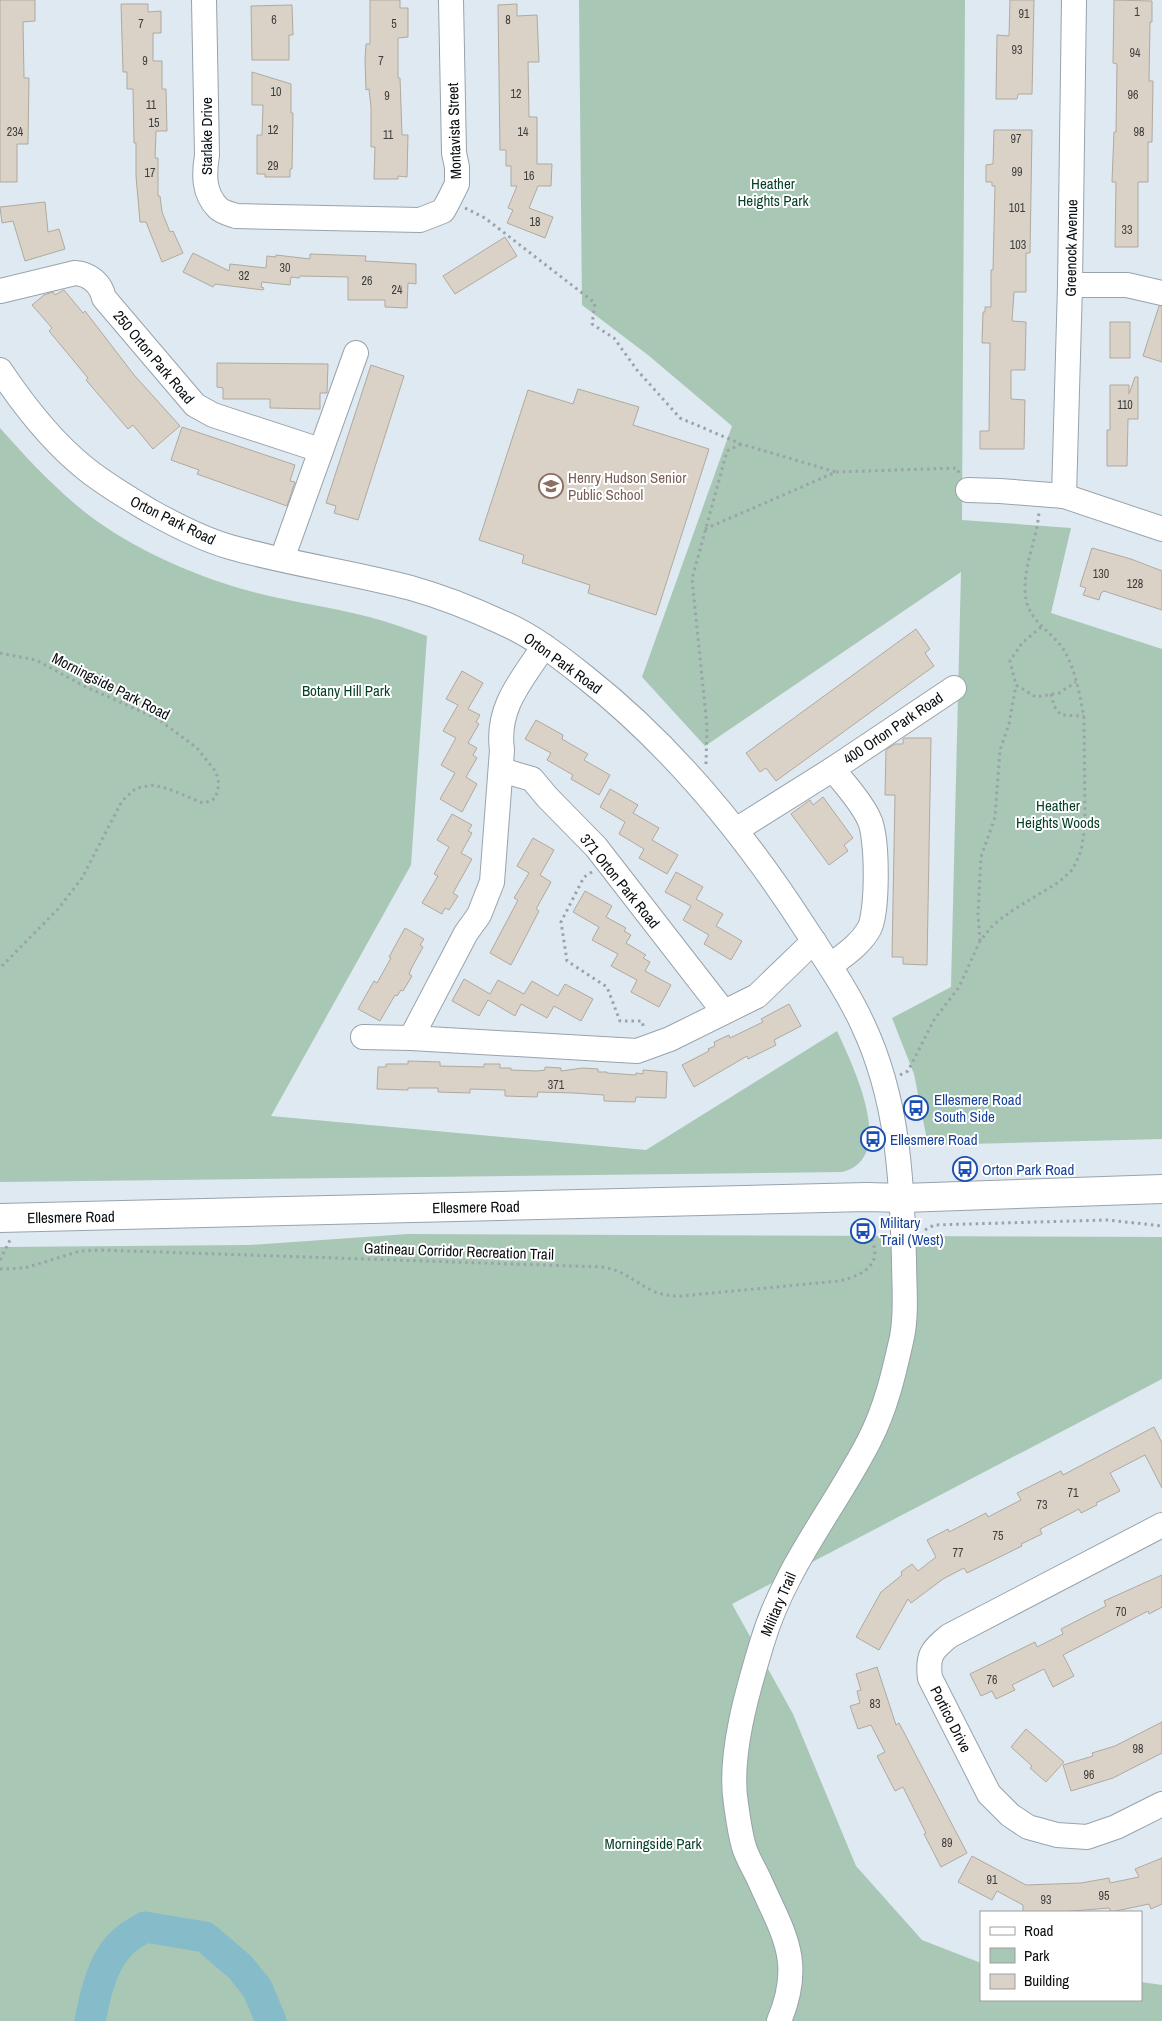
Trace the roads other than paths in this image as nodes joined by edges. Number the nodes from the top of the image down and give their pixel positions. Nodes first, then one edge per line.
1 (204, 0) edge
2 (451, 0) edge
3 (1074, 0) edge
4 (336, 219) joint
5 (1070, 285) junction
6 (0, 291) edge
7 (1162, 294) edge
8 (356, 353) dead end
9 (0, 370) edge
10 (320, 450) junction
11 (968, 490) road end
12 (1053, 495) junction
13 (1162, 529) edge
14 (282, 558) junction
15 (544, 646) junction
16 (954, 688) dead end
17 (833, 769) junction
18 (501, 770) junction
19 (736, 830) junction
20 (814, 942) junction
21 (830, 966) junction
22 (724, 1012) junction
23 (364, 1037) dead end
24 (411, 1038) junction
25 (1162, 1189) edge
26 (903, 1198) junction
27 (0, 1218) edge
28 (1162, 1525) edge
29 (1162, 1804) edge
30 (779, 2021) edge

1 - 4 street, Starlake Drive
2 - 4 street, Montavista Street
3 - 5 street, Greenock Avenue
5 - 7 street
5 - 12 street, Greenock Avenue
6 - 10 street, 250 Orton Park Road
8 - 10 street
9 - 14 street, Orton Park Road
10 - 14 street
11 - 12 street
12 - 13 street
14 - 15 street, Orton Park Road
15 - 18 street
15 - 19 street, Orton Park Road
16 - 17 street, 400 Orton Park Road
17 - 19 street, 400 Orton Park Road
17 - 21 street, 400 Orton Park Road
18 - 22 street, 371 Orton Park Road
18 - 24 street
19 - 20 street, Orton Park Road
20 - 21 street, Orton Park Road
20 - 22 street
21 - 26 street, Orton Park Road
22 - 24 street
23 - 24 street
25 - 26 main road, Ellesmere Road
26 - 27 main road, Ellesmere Road
26 - 30 street, Military Trail
28 - 29 street, Portico Drive

